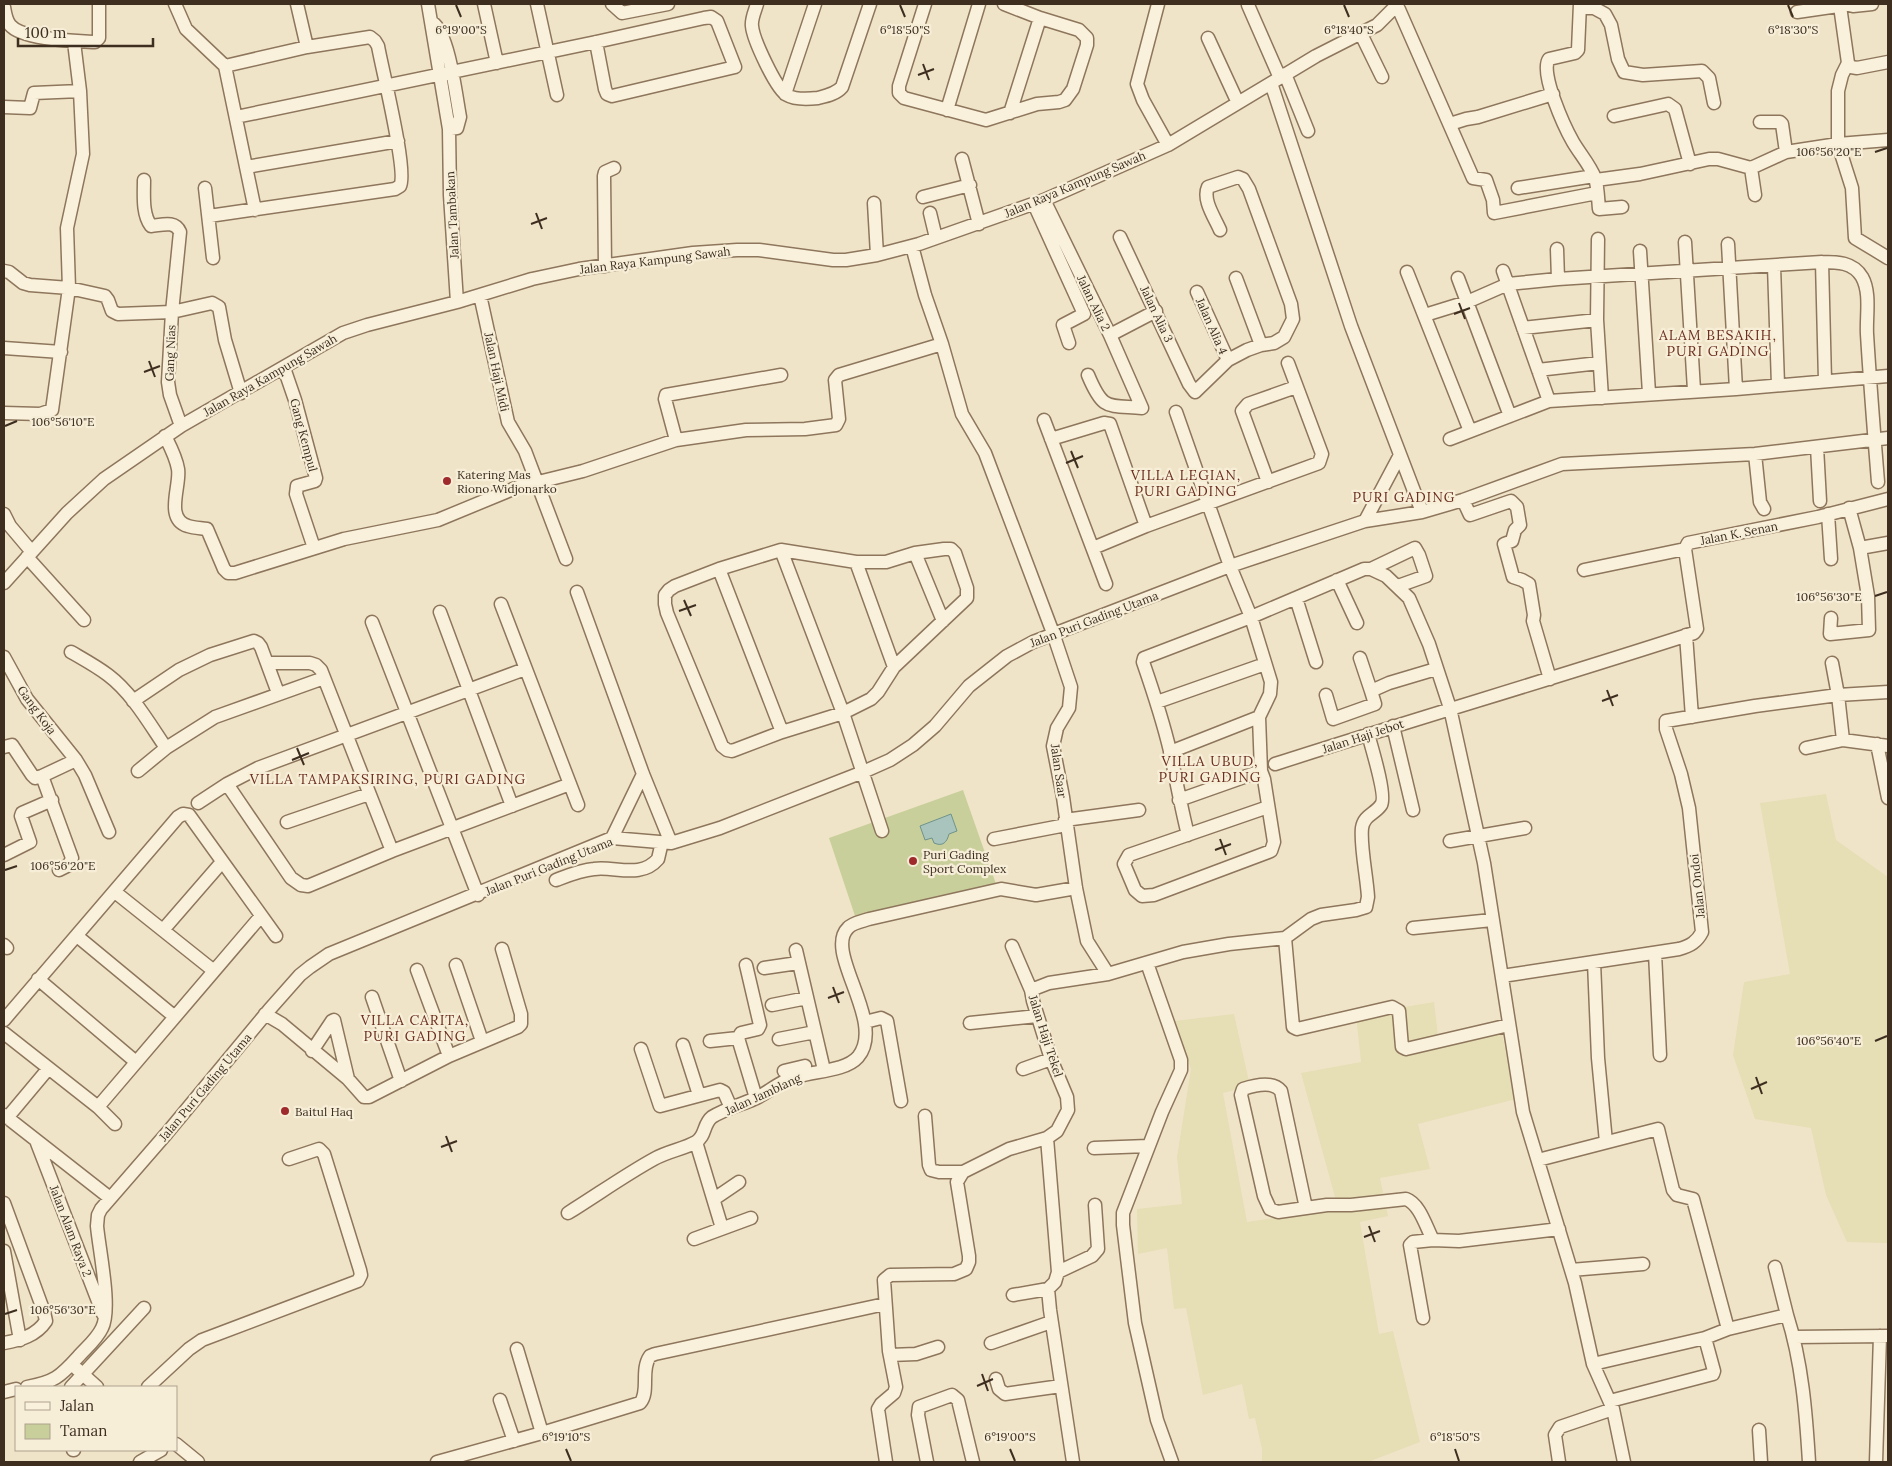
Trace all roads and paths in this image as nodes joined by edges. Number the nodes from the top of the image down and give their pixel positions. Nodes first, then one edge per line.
1 (99, 4) edge
2 (176, 4) edge
3 (297, 4) edge
4 (428, 4) edge
5 (484, 4) edge
6 (537, 4) edge
7 (612, 4) edge
8 (665, 4) edge
9 (757, 4) edge
10 (815, 4) edge
11 (870, 4) edge
12 (925, 4) edge
13 (978, 4) edge
14 (1158, 4) edge
15 (1397, 4) edge
16 (1872, 4) edge
17 (1248, 5) dead end
18 (1843, 5) edge
19 (1580, 6) edge
20 (4, 7) edge
21 (1019, 7) edge
22 (1797, 12) dead end
23 (1040, 18) junction
24 (1362, 34) junction
25 (1208, 38) dead end
26 (74, 42) junction
27 (596, 42) junction
28 (307, 47) junction
29 (547, 53) junction
30 (1888, 62) edge
31 (497, 63) junction
32 (1848, 63) junction
33 (225, 66) junction
34 (446, 74) junction
35 (1382, 77) dead end
36 (1279, 78) junction
37 (385, 85) junction
38 (80, 91) junction
39 (785, 94) junction
40 (1553, 94) junction
41 (557, 95) dead end
42 (1238, 103) junction
43 (1714, 103) dead end
44 (4, 107) edge
45 (947, 110) junction
46 (1010, 113) junction
47 (1614, 116) dead end
48 (236, 117) junction
49 (1760, 122) dead end
50 (1450, 124) junction
51 (1308, 131) dead end
52 (1888, 140) edge
53 (398, 141) junction
54 (1838, 144) junction
55 (1168, 145) junction
56 (1786, 152) junction
57 (962, 159) dead end
58 (1690, 164) junction
59 (246, 167) junction
60 (614, 168) dead end
61 (1751, 168) junction
62 (144, 180) dead end
63 (1596, 183) junction
64 (970, 185) junction
65 (206, 188) dead end
66 (1518, 188) dead end
67 (1755, 195) dead end
68 (923, 197) dead end
69 (1039, 202) junction
70 (874, 203) dead end
71 (1622, 207) dead end
72 (254, 210) junction
73 (930, 213) dead end
74 (209, 216) junction
75 (979, 224) junction
76 (1220, 230) dead end
77 (1120, 237) dead end
78 (936, 238) junction
79 (1598, 239) dead end
80 (1685, 242) dead end
81 (1728, 244) dead end
82 (912, 246) junction
83 (1557, 250) dead end
84 (1640, 251) dead end
85 (877, 255) junction
86 (213, 258) dead end
87 (1888, 258) edge
88 (1822, 262) junction
89 (605, 266) junction
90 (1774, 266) junction
91 (1730, 268) junction
92 (4, 271) edge
93 (1503, 271) dead end
94 (1407, 272) dead end
95 (1686, 272) junction
96 (1642, 274) junction
97 (1236, 278) dead end
98 (1458, 278) dead end
99 (1597, 278) junction
100 (1558, 279) junction
101 (1508, 284) junction
102 (69, 288) junction
103 (1197, 292) dead end
104 (480, 295) junction
105 (457, 302) junction
106 (1467, 302) junction
107 (1156, 311) junction
108 (172, 312) junction
109 (1425, 315) junction
110 (1597, 320) junction
111 (1523, 328) junction
112 (1110, 335) junction
113 (1069, 343) dead end
114 (942, 344) junction
115 (1261, 345) junction
116 (4, 348) edge
117 (61, 352) junction
118 (1228, 360) junction
119 (1288, 363) dead end
120 (1599, 363) junction
121 (284, 368) junction
122 (1538, 370) junction
123 (781, 375) dead end
124 (1088, 375) dead end
125 (1888, 376) edge
126 (1870, 377) junction
127 (1826, 381) junction
128 (1778, 386) junction
129 (1296, 387) junction
130 (1736, 389) junction
131 (1694, 390) junction
132 (241, 392) junction
133 (1649, 393) junction
134 (1602, 398) junction
135 (1549, 401) junction
136 (4, 412) edge
137 (1176, 412) dead end
138 (1510, 416) junction
139 (1044, 420) dead end
140 (181, 426) junction
141 (1470, 431) junction
142 (165, 436) junction
143 (1888, 438) edge
144 (1051, 439) junction
145 (1450, 439) dead end
146 (1875, 439) junction
147 (676, 440) junction
148 (1816, 447) junction
149 (1755, 454) junction
150 (1400, 455) junction
151 (536, 481) junction
152 (1268, 482) junction
153 (1878, 482) dead end
154 (1888, 499) edge
155 (1464, 500) junction
156 (1820, 501) dead end
157 (1208, 504) junction
158 (1850, 508) junction
159 (1764, 509) dead end
160 (1422, 512) junction
161 (4, 514) edge
162 (1828, 514) junction
163 (1365, 521) junction
164 (1146, 526) junction
165 (1888, 543) edge
166 (314, 548) junction
167 (1093, 548) junction
168 (1860, 548) junction
169 (1685, 549) junction
170 (781, 550) junction
171 (915, 553) junction
172 (30, 555) junction
173 (566, 558) dead end
174 (1831, 559) dead end
175 (856, 562) junction
176 (1230, 566) junction
177 (719, 569) junction
178 (1371, 569) junction
179 (1584, 570) dead end
180 (1337, 580) junction
181 (4, 583) edge
182 (1106, 584) dead end
183 (1398, 586) junction
184 (578, 592) dead end
185 (1296, 598) junction
186 (501, 604) dead end
187 (440, 612) dead end
188 (1249, 613) junction
189 (1831, 618) dead end
190 (84, 620) dead end
191 (943, 621) junction
192 (372, 622) dead end
193 (1357, 623) dead end
194 (1053, 633) junction
195 (1686, 635) junction
196 (71, 652) dead end
197 (4, 657) edge
198 (1360, 658) dead end
199 (1316, 662) dead end
200 (267, 663) junction
201 (1832, 663) dead end
202 (1265, 664) junction
203 (894, 667) junction
204 (525, 668) junction
205 (1436, 669) junction
206 (324, 678) junction
207 (1550, 680) junction
208 (468, 688) junction
209 (1371, 691) junction
210 (1888, 692) edge
211 (278, 693) junction
212 (1326, 695) dead end
213 (1838, 695) junction
214 (133, 702) junction
215 (1157, 702) junction
216 (1450, 708) junction
217 (407, 712) junction
218 (843, 713) junction
219 (1260, 717) junction
220 (1692, 717) junction
221 (1393, 726) junction
222 (782, 732) junction
223 (1368, 734) junction
224 (347, 735) junction
225 (1843, 740) junction
226 (1883, 745) edge
227 (4, 747) edge
228 (166, 748) junction
229 (1806, 748) dead end
230 (1170, 752) junction
231 (76, 760) junction
232 (1276, 764) dead end
233 (138, 771) dead end
234 (1262, 771) junction
235 (863, 772) junction
236 (643, 774) junction
237 (42, 776) junction
238 (227, 784) junction
239 (570, 784) junction
240 (369, 794) junction
241 (1888, 798) edge
242 (52, 800) junction
243 (1179, 800) junction
244 (198, 803) dead end
245 (578, 805) dead end
246 (512, 806) junction
247 (1268, 807) junction
248 (1139, 810) dead end
249 (1413, 810) dead end
250 (287, 822) dead end
251 (1066, 822) junction
252 (452, 828) junction
253 (1525, 828) dead end
254 (882, 831) dead end
255 (109, 832) dead end
256 (1188, 835) junction
257 (1479, 835) junction
258 (612, 838) junction
259 (994, 839) dead end
260 (1450, 842) dead end
261 (667, 843) junction
262 (392, 851) junction
263 (4, 855) edge
264 (222, 862) junction
265 (59, 870) dead end
266 (556, 880) dead end
267 (1076, 888) junction
268 (115, 892) junction
269 (478, 895) junction
270 (261, 916) junction
271 (1492, 920) junction
272 (1413, 928) dead end
273 (163, 930) junction
274 (77, 936) junction
275 (276, 936) dead end
276 (1284, 938) junction
277 (1012, 946) dead end
278 (502, 949) dead end
279 (1655, 953) junction
280 (1594, 962) junction
281 (1147, 963) junction
282 (456, 965) dead end
283 (746, 965) dead end
284 (764, 968) dead end
285 (417, 970) dead end
286 (214, 971) junction
287 (1108, 974) junction
288 (1502, 976) junction
289 (38, 979) junction
290 (1031, 990) junction
291 (372, 997) dead end
292 (807, 998) junction
293 (772, 1005) dead end
294 (267, 1012) junction
295 (1037, 1016) junction
296 (175, 1017) junction
297 (4, 1020) edge
298 (865, 1022) junction
299 (970, 1023) dead end
300 (1509, 1025) junction
301 (815, 1032) junction
302 (4, 1033) edge
303 (738, 1038) junction
304 (779, 1038) dead end
305 (710, 1040) dead end
306 (482, 1041) junction
307 (682, 1045) dead end
308 (640, 1049) dead end
309 (312, 1051) junction
310 (1660, 1055) dead end
311 (449, 1056) junction
312 (1052, 1059) junction
313 (136, 1062) junction
314 (823, 1067) junction
315 (48, 1069) junction
316 (1023, 1069) dead end
317 (784, 1071) dead end
318 (348, 1079) junction
319 (401, 1081) junction
320 (698, 1095) junction
321 (756, 1098) junction
322 (901, 1101) dead end
323 (98, 1107) junction
324 (731, 1108) junction
325 (925, 1116) dead end
326 (5, 1117) edge
327 (115, 1124) dead end
328 (1047, 1138) junction
329 (696, 1142) junction
330 (1606, 1142) junction
331 (38, 1143) junction
332 (1148, 1146) junction
333 (1094, 1148) dead end
334 (289, 1159) dead end
335 (1538, 1160) junction
336 (963, 1172) junction
337 (739, 1182) dead end
338 (110, 1198) junction
339 (714, 1199) junction
340 (4, 1203) edge
341 (1095, 1205) dead end
342 (1306, 1208) junction
343 (568, 1212) dead end
344 (751, 1218) dead end
345 (722, 1228) junction
346 (1559, 1229) junction
347 (694, 1239) dead end
348 (1433, 1240) junction
349 (4, 1251) edge
350 (99, 1252) junction
351 (82, 1260) junction
352 (1643, 1264) dead end
353 (1774, 1267) dead end
354 (1571, 1270) junction
355 (1058, 1272) junction
356 (1048, 1289) junction
357 (1012, 1295) dead end
358 (885, 1304) junction
359 (144, 1308) dead end
360 (1787, 1315) junction
361 (105, 1318) junction
362 (1423, 1318) dead end
363 (1051, 1322) junction
364 (1728, 1329) junction
365 (1884, 1336) edge
366 (1794, 1337) junction
367 (1705, 1338) junction
368 (20, 1340) junction
369 (4, 1343) edge
370 (991, 1343) dead end
371 (938, 1347) dead end
372 (517, 1350) dead end
373 (890, 1355) junction
374 (71, 1364) junction
375 (1593, 1364) junction
376 (83, 1375) junction
377 (996, 1379) dead end
378 (31, 1386) edge
379 (72, 1386) edge
380 (96, 1386) edge
381 (149, 1386) edge
382 (1061, 1386) junction
383 (500, 1400) dead end
384 (1612, 1405) junction
385 (1759, 1430) dead end
386 (542, 1433) junction
387 (514, 1441) junction
388 (178, 1446) edge
389 (159, 1451) edge
390 (140, 1462) edge
391 (198, 1462) edge
392 (437, 1462) edge
393 (886, 1462) edge
394 (927, 1462) edge
395 (973, 1462) edge
396 (1073, 1462) edge
397 (1172, 1462) edge
398 (1559, 1462) edge
399 (1624, 1462) edge
400 (1761, 1462) edge
401 (1809, 1462) edge
402 (1876, 1462) edge

1 - 26 street
2 - 33 street
3 - 28 street
4 - 34 street, Jalan Tambakan
5 - 31 street
6 - 29 street
7 - 8 street
9 - 39 street
10 - 39 street
11 - 39 street
12 - 45 street
13 - 45 street
14 - 55 street
15 - 24 street, Jalan Raya Kampung Sawah
15 - 50 street
16 - 18 street
17 - 36 street
18 - 22 street
18 - 32 street
19 - 40 street
19 - 43 street
20 - 26 street
21 - 23 street
23 - 46 street
23 - 46 street
24 - 35 street
24 - 36 street, Jalan Raya Kampung Sawah
25 - 42 street
26 - 38 street
27 - 27 street
27 - 29 street
28 - 33 street
28 - 37 street
29 - 31 street
29 - 41 street
30 - 32 street
31 - 34 street
32 - 54 street
33 - 48 street
34 - 37 street
34 - 105 street, Jalan Tambakan
36 - 42 street, Jalan Raya Kampung Sawah
36 - 51 street
36 - 150 street
37 - 48 street
37 - 53 street
38 - 44 street
38 - 102 street
40 - 50 street
40 - 63 street
42 - 55 street, Jalan Raya Kampung Sawah
45 - 46 street
47 - 58 street
48 - 59 street
49 - 56 street
50 - 63 street
52 - 54 street
53 - 59 street
53 - 72 street
54 - 56 street
54 - 87 street
55 - 69 street, Jalan Raya Kampung Sawah
56 - 61 street
57 - 64 street
58 - 61 street
58 - 63 street
59 - 72 street
60 - 89 street
61 - 67 street
62 - 108 street
63 - 66 street
63 - 71 street
64 - 68 street
64 - 75 street
65 - 74 street
69 - 75 street, Jalan Raya Kampung Sawah
69 - 112 street, Jalan Alia 2
69 - 113 street
70 - 85 street
72 - 74 street
73 - 78 street
74 - 86 street
75 - 78 street, Jalan Raya Kampung Sawah
76 - 115 street
77 - 107 street, Jalan Alia 3
78 - 82 street, Jalan Raya Kampung Sawah
79 - 99 street
80 - 95 street
81 - 91 street
82 - 85 street, Jalan Raya Kampung Sawah
82 - 114 street, Jalan Saar
83 - 100 street
84 - 96 street
85 - 89 street, Jalan Raya Kampung Sawah
88 - 90 street
88 - 126 street
88 - 127 street
89 - 104 street, Jalan Raya Kampung Sawah
90 - 91 street
90 - 128 street
91 - 95 street
91 - 130 street
92 - 102 street, Gang Nias
93 - 101 street
94 - 109 street
95 - 96 street
95 - 131 street
96 - 99 street
96 - 133 street
97 - 115 street
98 - 106 street
99 - 100 street
99 - 110 street
100 - 101 street
101 - 106 street
101 - 111 street
102 - 108 street, Gang Nias
102 - 117 street
103 - 118 street, Jalan Alia 4
104 - 105 street, Jalan Raya Kampung Sawah
104 - 151 street, Jalan Haji Midi
105 - 121 street, Jalan Raya Kampung Sawah
106 - 109 street
106 - 138 street
107 - 112 street
107 - 118 street, Jalan Alia 3
108 - 132 street
108 - 140 street, Gang Nias
109 - 141 street
110 - 111 street
110 - 120 street
111 - 122 street
112 - 124 street, Jalan Alia 2
114 - 147 street
114 - 194 street, Jalan Saar
115 - 118 street
116 - 117 street
117 - 136 street
119 - 129 street
120 - 122 street
120 - 134 street
121 - 132 street, Jalan Raya Kampung Sawah
121 - 166 street, Gang Kempul
122 - 135 street
123 - 147 street
125 - 126 street
126 - 127 street
126 - 146 street
127 - 128 street
128 - 130 street
129 - 152 street
129 - 152 street
130 - 131 street
131 - 133 street
132 - 140 street, Jalan Raya Kampung Sawah
133 - 134 street
134 - 135 street
135 - 138 street
137 - 157 street
138 - 141 street
139 - 144 street
140 - 142 street, Jalan Raya Kampung Sawah
141 - 145 street
142 - 166 street
142 - 172 street, Jalan Raya Kampung Sawah
143 - 146 street, Jalan Puri Gading Utama
144 - 164 street
144 - 167 street
146 - 148 street, Jalan Puri Gading Utama
146 - 153 street
147 - 151 street
148 - 149 street, Jalan Puri Gading Utama
148 - 156 street
149 - 155 street, Jalan Puri Gading Utama
149 - 159 street
150 - 160 street
150 - 163 street
151 - 166 street
151 - 173 street, Jalan Haji Midi
152 - 157 street
154 - 158 street, Jalan K. Senan
155 - 160 street, Jalan Puri Gading Utama
155 - 207 street
157 - 164 street
157 - 176 street
158 - 162 street, Jalan K. Senan
158 - 168 street
160 - 163 street, Jalan Puri Gading Utama
161 - 172 street
162 - 169 street, Jalan K. Senan
162 - 174 street
163 - 176 street, Jalan Puri Gading Utama
164 - 167 street
165 - 168 street
167 - 182 street
168 - 189 street
169 - 179 street
169 - 195 street, Jalan K. Senan
170 - 175 street
170 - 177 street
170 - 218 street
171 - 175 street
171 - 191 street
171 - 191 street
172 - 181 street, Jalan Raya Kampung Sawah
172 - 190 street
175 - 203 street
176 - 188 street
176 - 194 street, Jalan Puri Gading Utama
177 - 222 street
177 - 222 street
178 - 180 street
178 - 183 street
178 - 183 street
180 - 185 street
180 - 193 street
183 - 205 street
184 - 236 street
185 - 188 street
185 - 199 street
186 - 204 street
187 - 208 street
188 - 202 street
188 - 215 street
191 - 203 street
192 - 217 street
194 - 235 street, Jalan Puri Gading Utama
194 - 251 street, Jalan Saar
195 - 207 street
195 - 220 street
196 - 214 street
197 - 231 street, Gang Koja
198 - 209 street
200 - 206 street
200 - 211 street
200 - 214 street
201 - 213 street
202 - 215 street
202 - 219 street
203 - 218 street
204 - 208 street
204 - 239 street
205 - 209 street
205 - 216 street
206 - 211 street
206 - 224 street
207 - 216 street
208 - 217 street
208 - 246 street
209 - 212 street
210 - 213 street
211 - 228 street
213 - 220 street
213 - 225 street
214 - 228 street
215 - 230 street
216 - 221 street, Jalan Haji Jebot
216 - 257 street
217 - 224 street
217 - 252 street
218 - 222 street
218 - 235 street
219 - 230 street
219 - 234 street
220 - 279 street, Jalan Ondoi
221 - 223 street, Jalan Haji Jebot
221 - 249 street
223 - 232 street, Jalan Haji Jebot
223 - 276 street, Jalan Haji Tekel
224 - 238 street
224 - 240 street
225 - 226 street
225 - 229 street
226 - 241 street
227 - 237 street
228 - 233 street
230 - 243 street
231 - 237 street
231 - 255 street, Gang Koja
234 - 243 street
234 - 247 street
235 - 254 street
235 - 261 street, Jalan Puri Gading Utama
236 - 258 street
236 - 261 street
237 - 242 street
238 - 244 street
238 - 262 street
239 - 245 street
239 - 246 street
240 - 250 street
240 - 262 street
242 - 263 street
242 - 265 street
243 - 256 street
246 - 252 street
247 - 256 street
247 - 256 street
248 - 251 street
251 - 259 street
251 - 267 street, Jalan Saar
252 - 262 street
252 - 269 street
253 - 257 street
257 - 260 street
257 - 271 street
258 - 261 street, Jalan Puri Gading Utama
258 - 269 street, Jalan Puri Gading Utama
261 - 266 street
264 - 268 street
264 - 270 street
264 - 273 street
267 - 287 street, Jalan Saar
267 - 298 street, Jalan Jamblang
268 - 273 street
268 - 274 street
269 - 294 street, Jalan Puri Gading Utama
270 - 275 street
270 - 286 street
271 - 272 street
271 - 288 street
273 - 286 street
274 - 289 street
274 - 296 street
276 - 281 street, Jalan Haji Tekel
276 - 300 street
277 - 290 street
278 - 306 street
279 - 280 street, Jalan Ondoi
279 - 310 street
280 - 288 street, Jalan Ondoi
280 - 330 street
281 - 287 street, Jalan Haji Tekel
281 - 332 street
282 - 306 street
283 - 303 street
284 - 292 street
285 - 311 street
286 - 296 street
287 - 290 street, Jalan Haji Tekel
288 - 300 street
289 - 297 street
289 - 313 street
290 - 295 street, Jalan Haji Tekel
291 - 319 street
292 - 293 street
292 - 301 street
294 - 309 street
294 - 338 street, Jalan Puri Gading Utama
295 - 299 street
295 - 312 street, Jalan Haji Tekel
296 - 313 street
298 - 314 street, Jalan Jamblang
298 - 322 street
300 - 335 street
301 - 304 street
301 - 314 street
302 - 315 street
303 - 305 street
303 - 321 street
306 - 311 street
307 - 320 street
308 - 320 street
309 - 318 street
309 - 318 street
311 - 319 street
312 - 316 street
312 - 328 street, Jalan Haji Tekel
313 - 323 street
314 - 317 street
314 - 321 street, Jalan Jamblang
315 - 323 street
315 - 326 street
318 - 319 street
320 - 324 street
321 - 324 street, Jalan Jamblang
323 - 327 street
324 - 329 street, Jalan Jamblang
325 - 336 street
326 - 331 street
328 - 336 street
328 - 355 street
329 - 339 street
329 - 343 street
330 - 335 street
330 - 364 street
331 - 338 street
331 - 351 street, Jalan Alam Raya 2
332 - 333 street
332 - 397 street
334 - 381 street
335 - 346 street
336 - 358 street
337 - 339 street
338 - 350 street, Jalan Puri Gading Utama
339 - 345 street
340 - 368 street
341 - 355 street
342 - 342 street
342 - 348 street
344 - 345 street
345 - 347 street
346 - 348 street
346 - 354 street
348 - 362 street
349 - 368 street
350 - 351 street
350 - 361 street, Jalan Puri Gading Utama
351 - 361 street, Jalan Alam Raya 2
352 - 354 street
353 - 360 street
354 - 375 street
355 - 356 street
356 - 357 street
356 - 363 street
358 - 373 street
358 - 386 street
359 - 376 street
360 - 364 street
360 - 366 street
361 - 374 street, Jalan Puri Gading Utama
363 - 370 street
363 - 382 street
364 - 367 street
365 - 366 street
365 - 402 street
366 - 401 street
367 - 375 street
367 - 384 street
368 - 369 street
371 - 373 street
372 - 386 street
373 - 393 street
374 - 376 street
374 - 378 street, Jalan Puri Gading Utama
375 - 384 street
376 - 379 street
376 - 380 street
377 - 382 street
382 - 396 street
383 - 387 street
384 - 398 street
384 - 399 street
385 - 400 street
386 - 387 street
387 - 392 street
388 - 391 street
389 - 390 street
394 - 395 street

